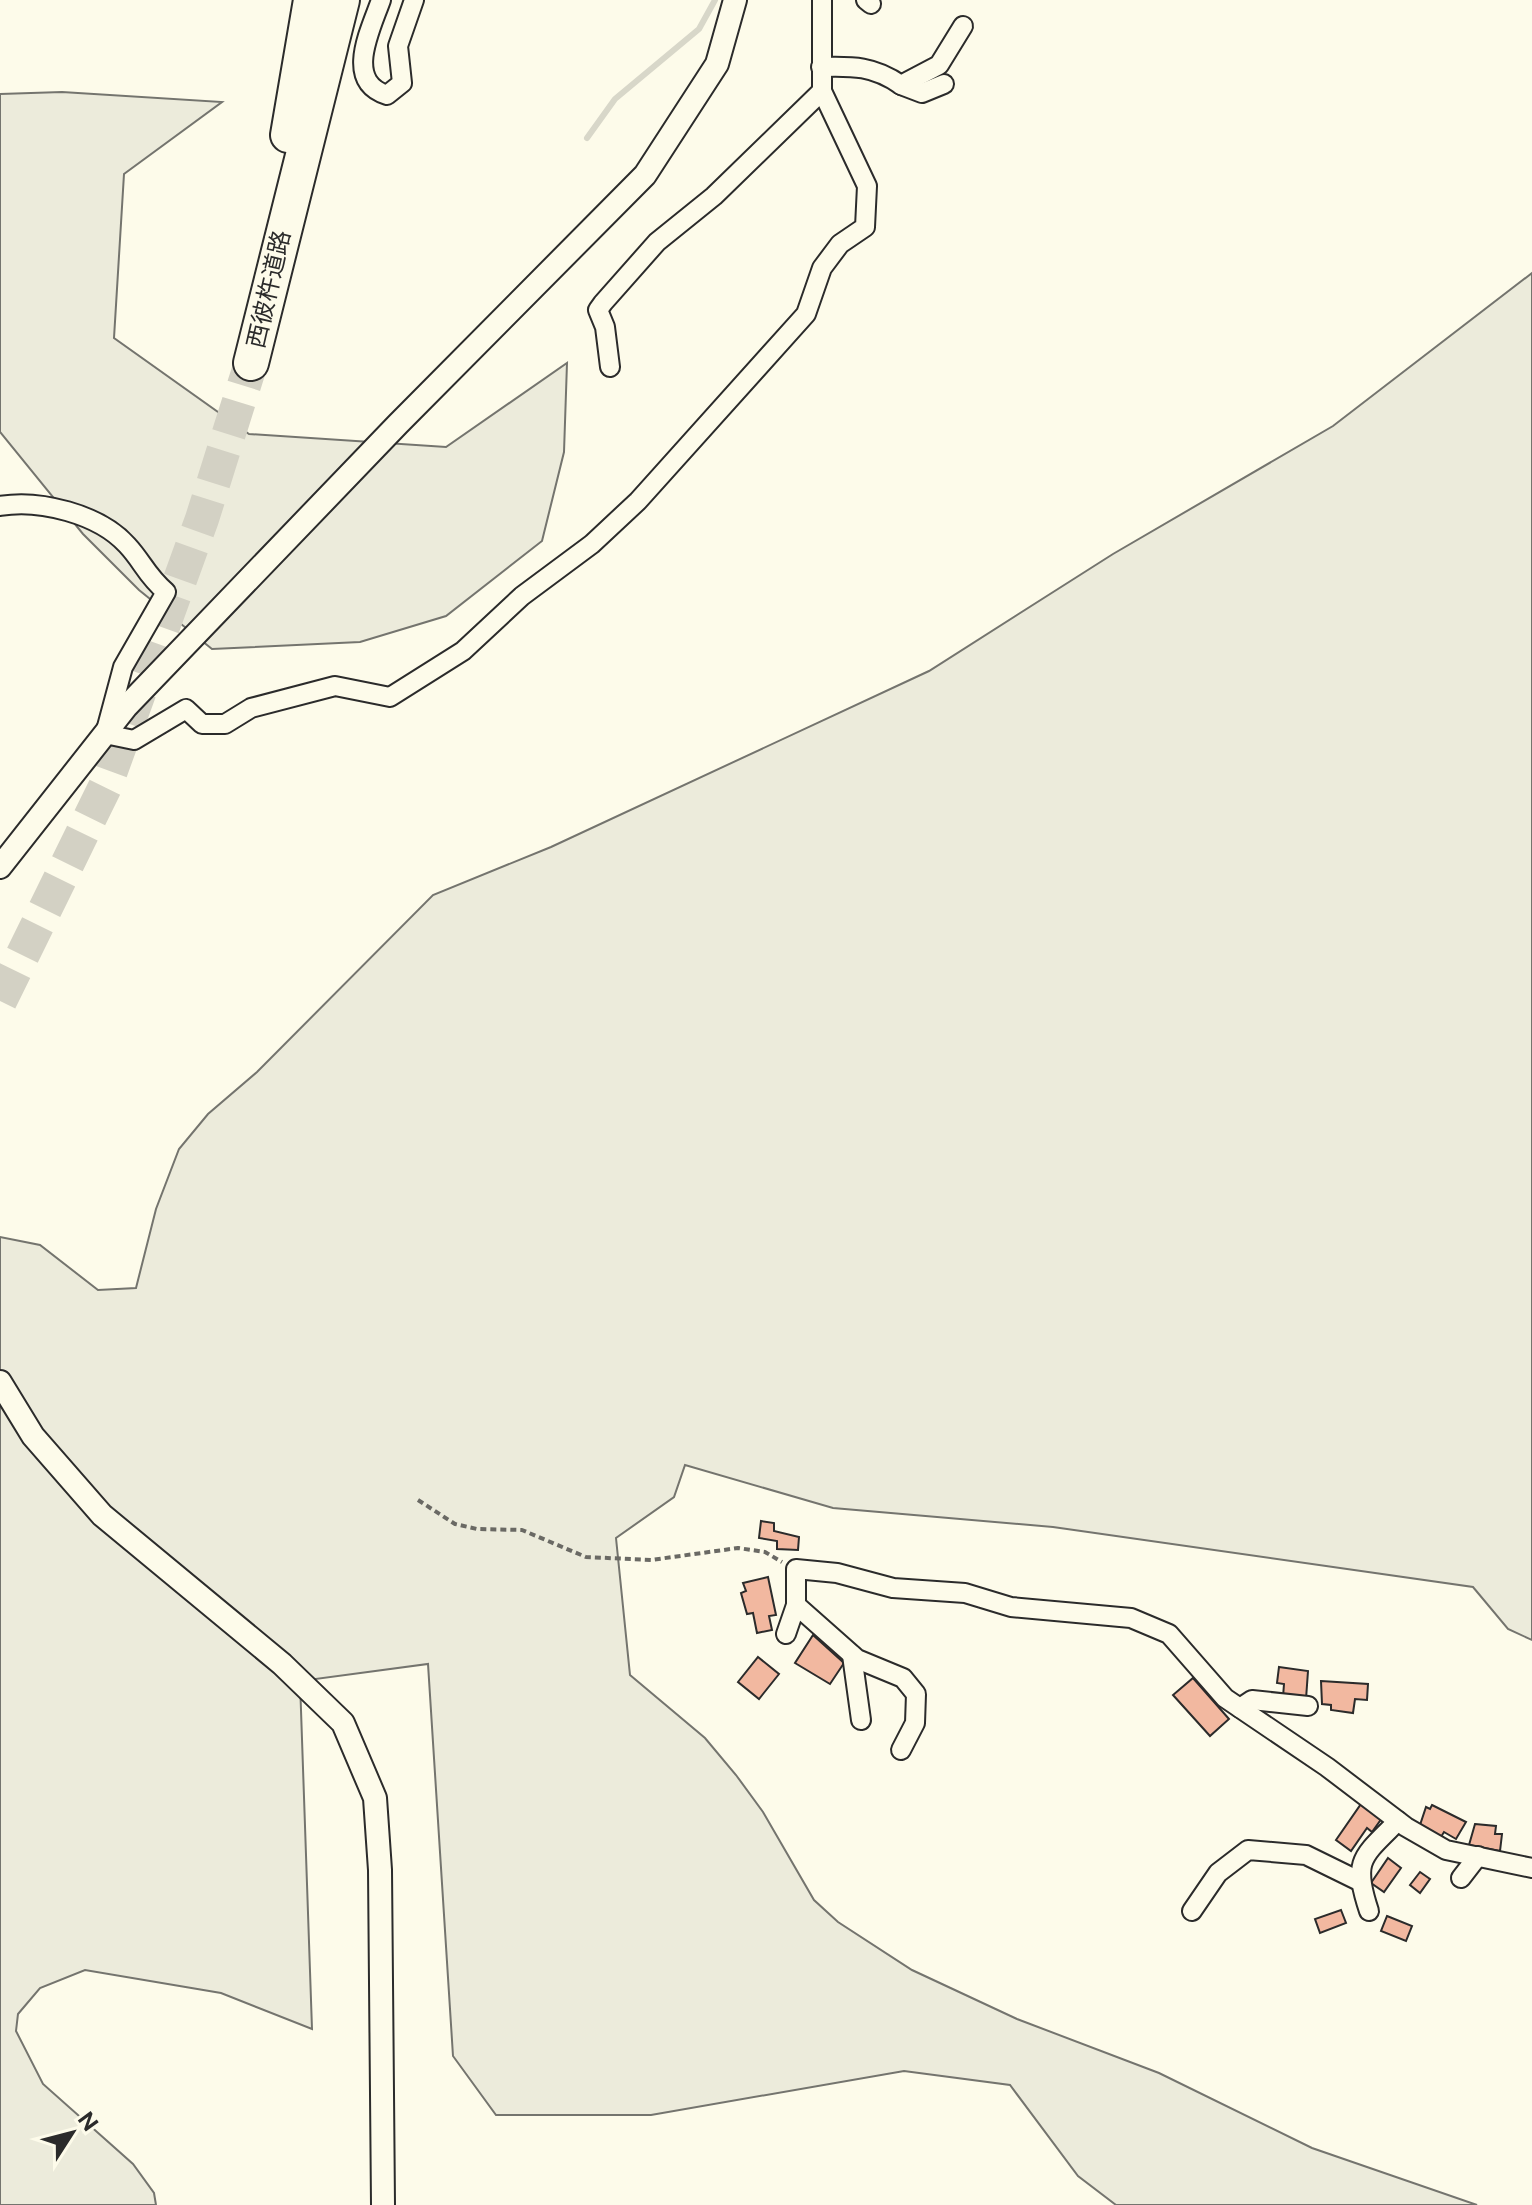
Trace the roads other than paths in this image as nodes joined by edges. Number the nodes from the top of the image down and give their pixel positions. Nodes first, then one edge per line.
1 (311, 0) edge
2 (342, 0) edge
3 (381, 0) edge
4 (414, 0) edge
5 (735, 0) edge
6 (822, 0) edge
7 (963, 26) dead end
8 (821, 67) junction
9 (944, 84) dead end
10 (901, 85) junction
11 (822, 91) junction
12 (286, 216) junction
13 (251, 363) tunnel mouth
14 (610, 367) dead end
15 (0, 506) edge
16 (105, 734) junction
17 (0, 867) edge
18 (0, 1382) edge
19 (796, 1605) junction
20 (786, 1634) dead end
21 (852, 1655) junction
22 (1308, 1706) dead end
23 (1240, 1708) junction
24 (861, 1720) dead end
25 (901, 1750) dead end
26 (1398, 1821) junction
27 (1478, 1856) junction
28 (1532, 1868) edge
29 (1461, 1878) dead end
30 (1359, 1881) junction
31 (1192, 1911) dead end
32 (1369, 1911) dead end
33 (383, 2205) edge

1 - 12 highway
2 - 12 highway
3 - 4 street
5 - 16 street
6 - 8 street
7 - 10 street
8 - 10 street
8 - 11 street
9 - 10 street
11 - 14 street
11 - 16 street
12 - 13 highway, 西彼杵道路
15 - 16 street
16 - 17 street
18 - 33 street
19 - 20 street
19 - 21 street
19 - 23 street
21 - 24 street
21 - 25 street
22 - 23 street
23 - 26 street
26 - 27 street
26 - 30 street
27 - 28 street
27 - 29 street
30 - 31 street
30 - 32 street

